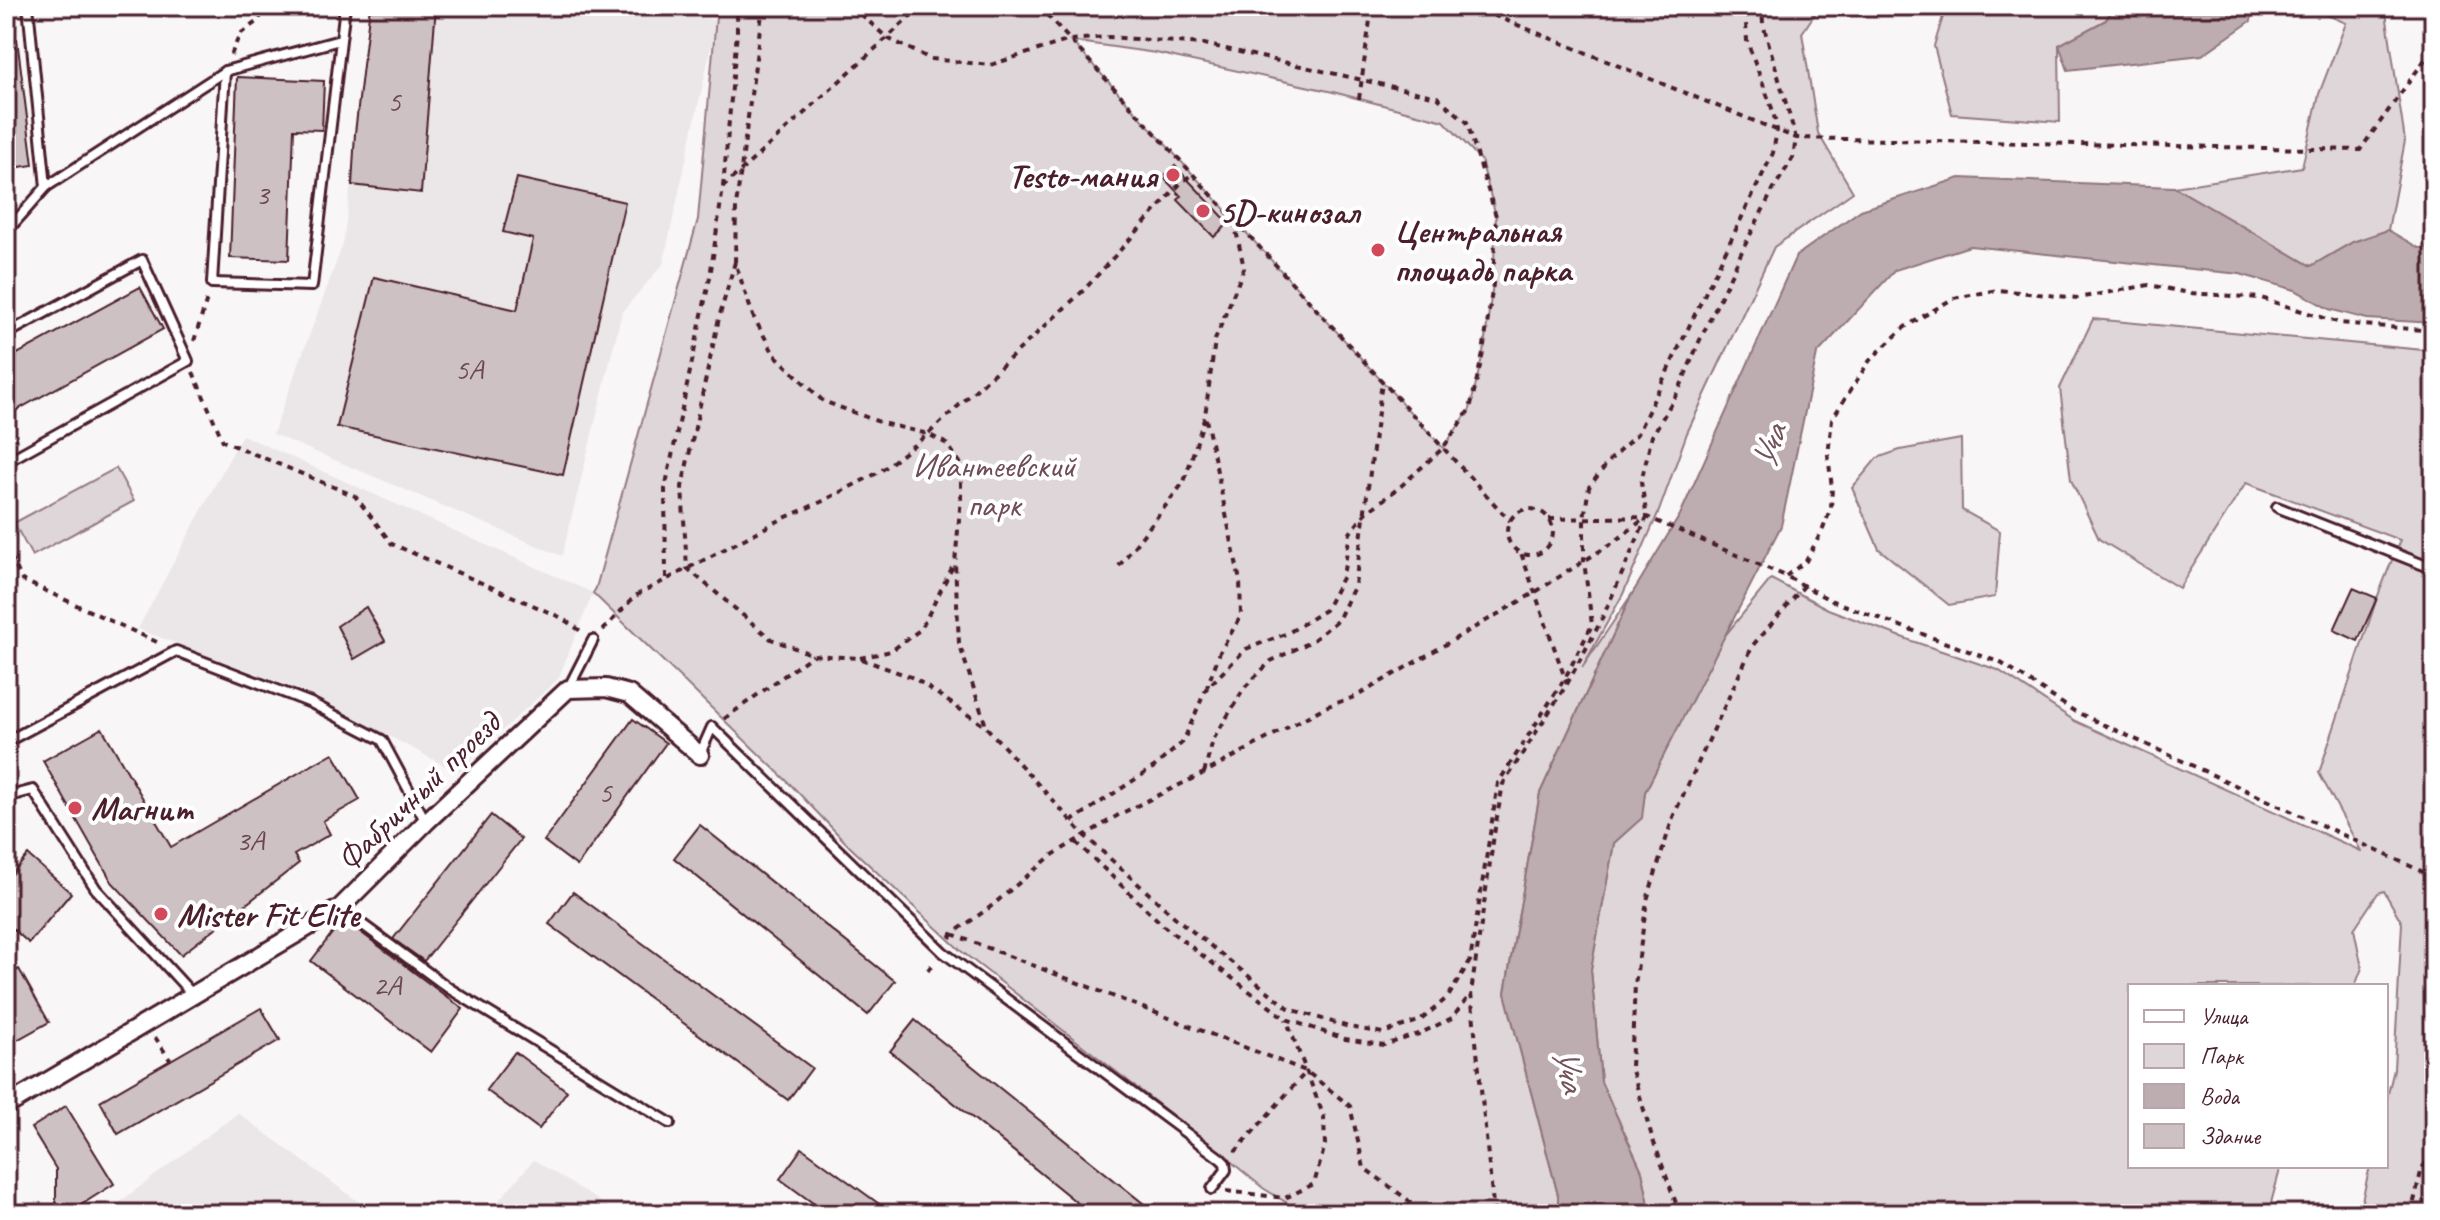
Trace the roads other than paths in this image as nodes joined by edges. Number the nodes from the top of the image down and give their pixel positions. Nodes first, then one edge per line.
1 (28, 6) edge
2 (345, 6) edge
3 (340, 40) junction
4 (225, 71) junction
5 (46, 187) junction
6 (6, 232) edge
7 (6, 334) edge
8 (6, 462) edge
9 (2277, 507) dead end
10 (2434, 569) edge
11 (593, 640) road end
12 (568, 689) junction
13 (6, 742) edge
14 (700, 755) joint
15 (6, 797) edge
16 (426, 822) junction
17 (340, 908) junction
18 (193, 995) junction
19 (6, 1106) edge
20 (670, 1123) dead end
21 (1212, 1189) road end

1 - 5 lane
2 - 3 lane
3 - 4 lane
3 - 4 lane
4 - 5 lane
5 - 6 lane
7 - 8 lane
9 - 10 lane
11 - 12 lane
12 - 14 street
12 - 16 street, Фабричный проезд
13 - 16 lane
14 - 21 lane
15 - 18 lane
16 - 17 street, Фабричный проезд
17 - 18 street, Фабричный проезд
17 - 20 lane
18 - 19 street, Фабричный проезд

